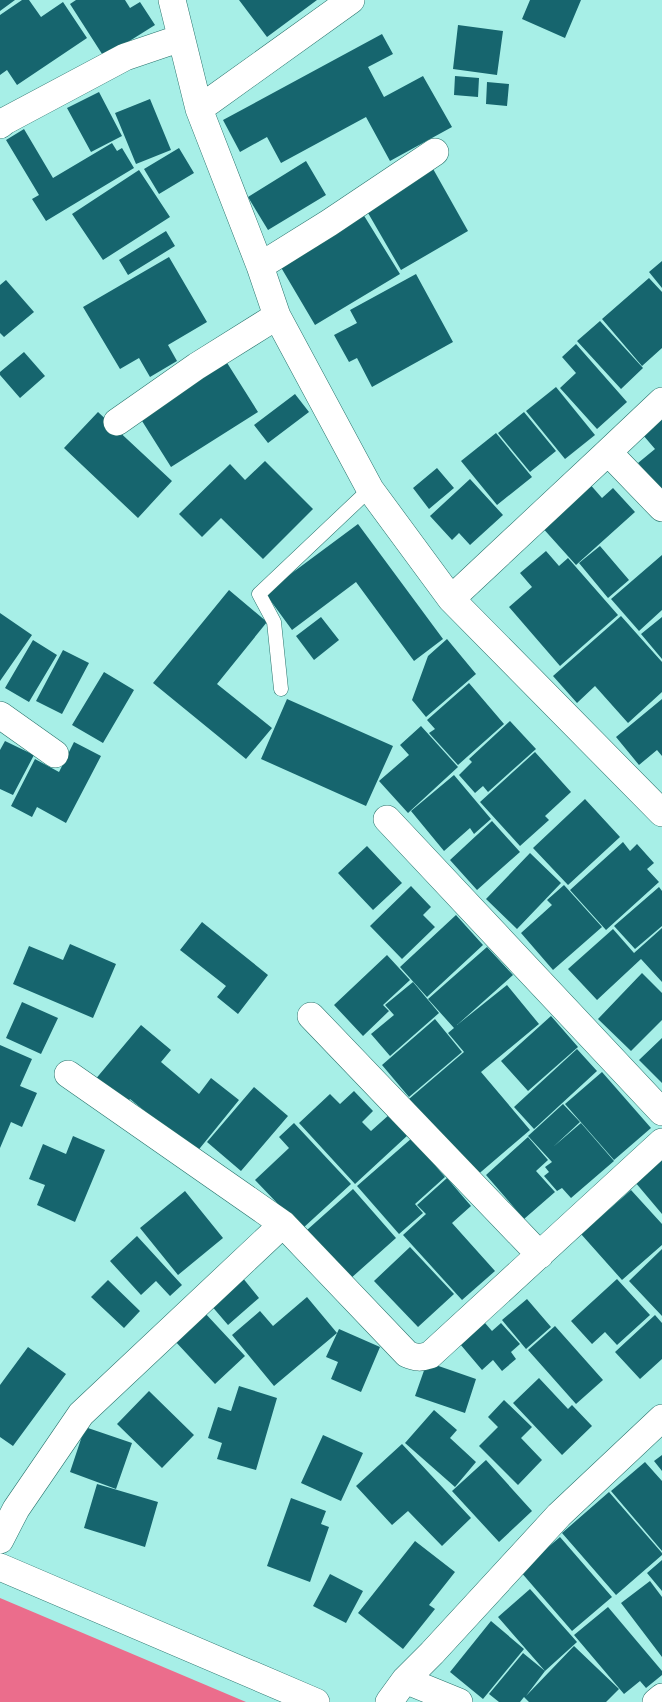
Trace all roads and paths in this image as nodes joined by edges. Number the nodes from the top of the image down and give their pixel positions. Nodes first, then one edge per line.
1 (172, 0) edge
2 (351, 0) edge
3 (181, 38) junction
4 (199, 109) junction
5 (2, 121) edge
6 (435, 152) dead end
7 (260, 266) junction
8 (277, 316) junction
9 (662, 401) edge
10 (117, 422) dead end
11 (608, 452) junction
12 (370, 489) junction
13 (662, 508) edge
14 (452, 599) junction
15 (281, 689) dead end
16 (0, 716) edge
17 (55, 754) dead end
18 (662, 813) edge
19 (387, 819) dead end
20 (310, 1016) dead end
21 (68, 1074) dead end
22 (662, 1112) edge
23 (662, 1142) edge
24 (283, 1224) junction
25 (540, 1255) junction
26 (662, 1418) edge
27 (0, 1540) edge
28 (0, 1567) edge
29 (405, 1680) junction
30 (662, 1697) edge
31 (316, 1702) edge
32 (389, 1702) edge
33 (459, 1702) edge
34 (657, 1702) edge

1 - 3 street
2 - 4 street
3 - 4 street
3 - 5 street
4 - 7 street
6 - 7 street
7 - 8 street
8 - 10 street
8 - 12 street
9 - 11 street
11 - 13 street
11 - 14 street
12 - 14 street
12 - 15 lane
14 - 18 street
16 - 17 street
19 - 22 street
20 - 25 street
21 - 24 street
23 - 25 street
24 - 25 street
24 - 27 street
26 - 29 street
28 - 31 street
29 - 32 street
29 - 33 street
30 - 34 street

